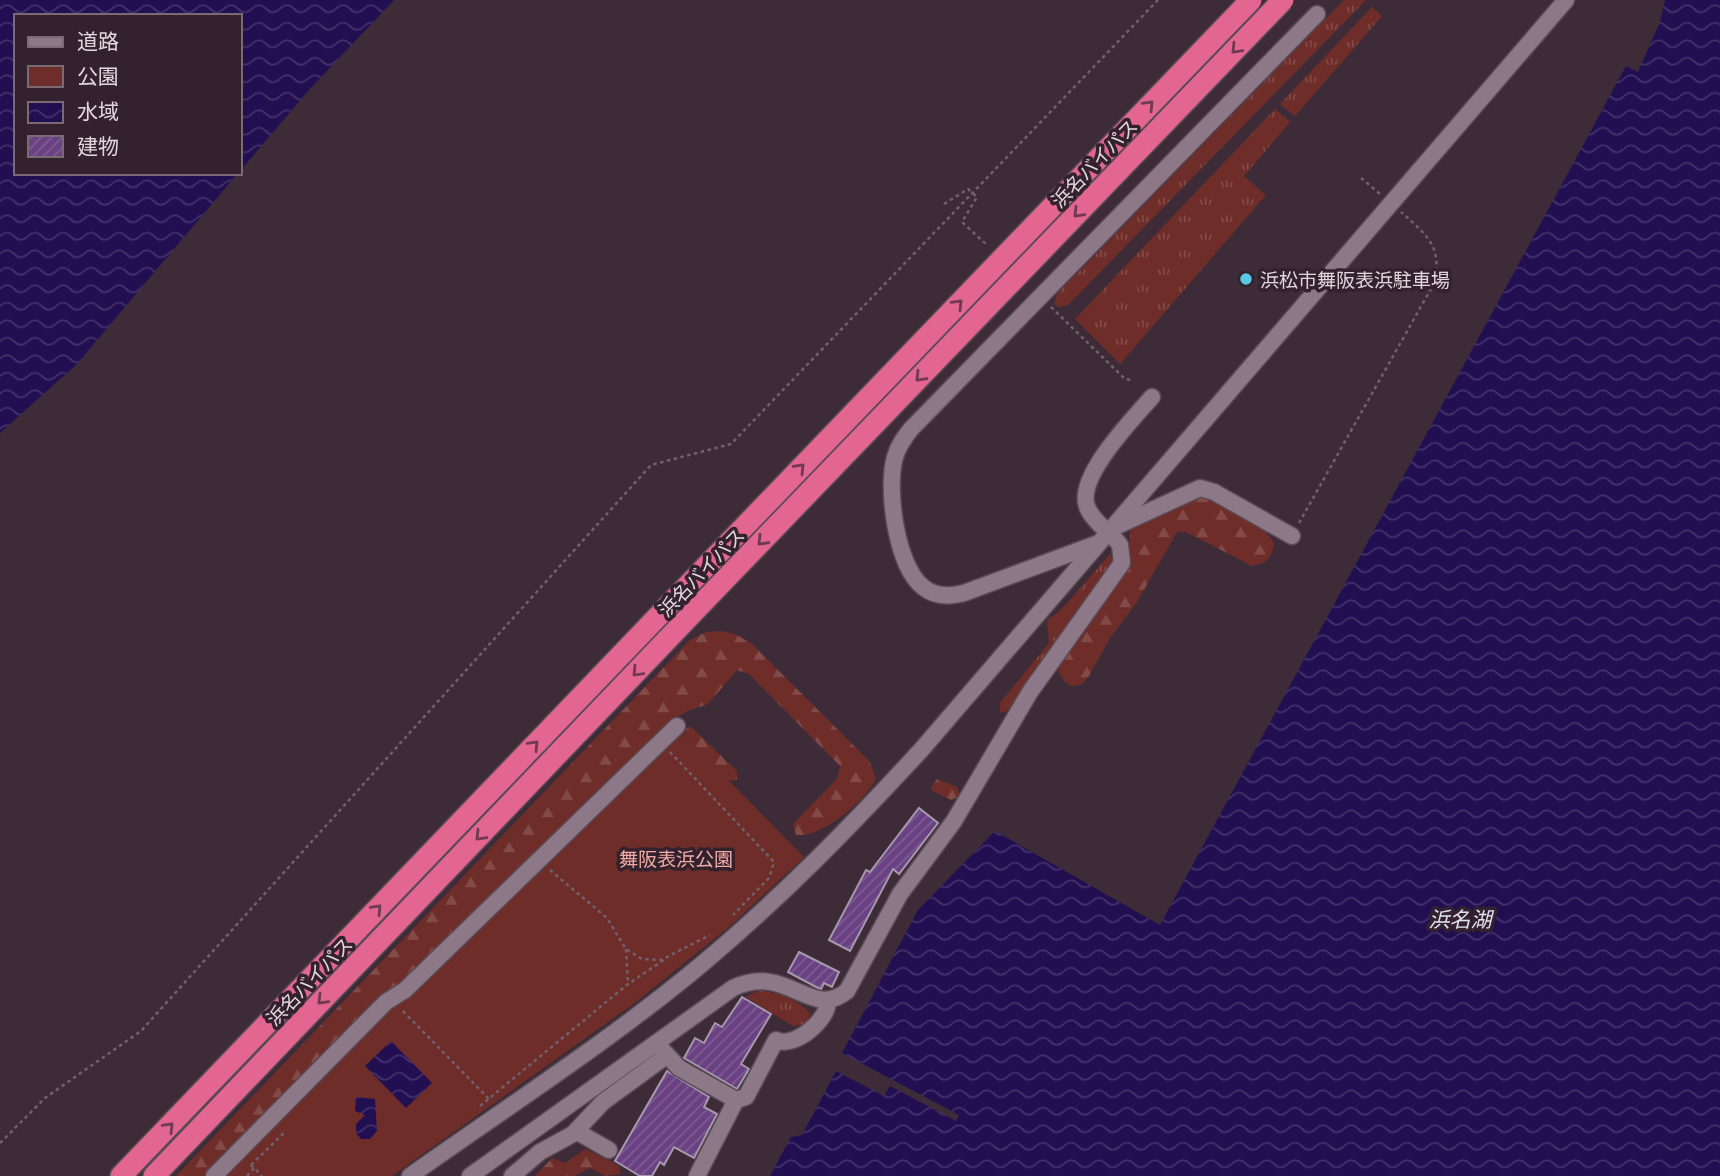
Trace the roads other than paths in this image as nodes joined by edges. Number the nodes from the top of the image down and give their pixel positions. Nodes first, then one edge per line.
1 (1251, 0) edge
2 (1283, 0) edge
3 (1566, 0) edge
4 (1317, 14) dead end
5 (1152, 397) dead end
6 (1293, 536) road end
7 (1103, 537) junction
8 (677, 726) dead end
9 (828, 1000) junction
10 (661, 1049) junction
11 (736, 1101) junction
12 (576, 1131) junction
13 (609, 1150) dead end
14 (121, 1176) edge
15 (154, 1176) edge
16 (215, 1176) edge
17 (410, 1176) edge
18 (470, 1176) edge
19 (512, 1176) edge
20 (697, 1176) edge

14 -> 1 highway, 浜名バイパス, bridge
2 -> 15 highway, 浜名バイパス, bridge
3 - 7 street
4 - 7 street
5 - 7 street
6 - 7 street
7 - 9 street
7 - 17 street
8 - 16 street
9 - 10 street
9 - 11 street
10 - 11 street
10 - 12 street
10 - 18 street
11 - 20 street
12 - 13 street
12 - 19 street

